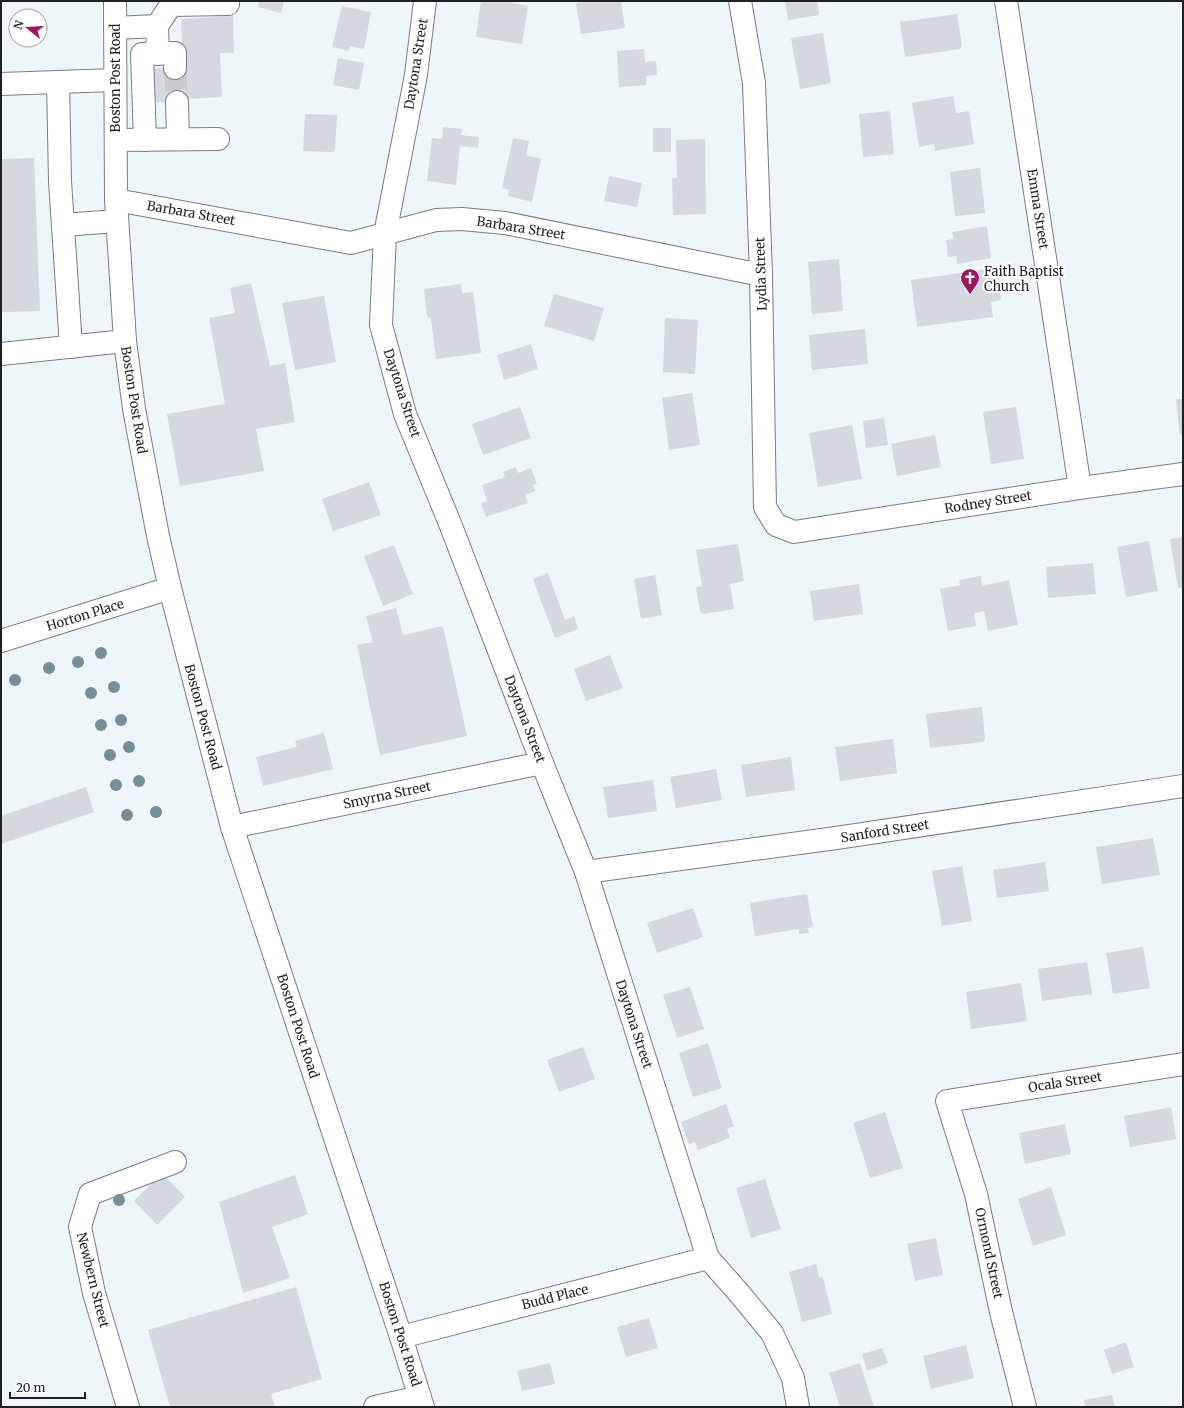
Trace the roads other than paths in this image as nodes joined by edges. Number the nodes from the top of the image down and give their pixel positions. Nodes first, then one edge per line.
1 (115, 1) edge
2 (425, 1) edge
3 (740, 1) edge
4 (1006, 1) edge
5 (228, 4) dead end
6 (157, 26) junction
7 (115, 28) junction
8 (158, 54) junction
9 (175, 68) tunnel mouth
10 (116, 80) junction
11 (58, 82) junction
12 (1, 84) edge
13 (177, 102) tunnel mouth
14 (218, 138) dead end
15 (178, 139) junction
16 (116, 140) junction
17 (145, 140) junction
18 (116, 200) junction
19 (117, 221) junction
20 (63, 225) junction
21 (385, 234) junction
22 (761, 275) junction
23 (125, 341) junction
24 (71, 347) junction
25 (1, 354) edge
26 (1183, 474) edge
27 (1080, 488) junction
28 (794, 532) joint
29 (170, 588) junction
30 (1, 641) edge
31 (542, 763) junction
32 (1183, 786) edge
33 (232, 827) junction
34 (586, 872) junction
35 (1183, 1064) edge
36 (947, 1101) joint
37 (175, 1162) dead end
38 (708, 1258) junction
39 (401, 1336) junction
40 (421, 1402) edge
41 (128, 1407) edge
42 (375, 1407) edge
43 (798, 1407) edge
44 (1025, 1407) edge

1 - 7 street, Boston Post Road
2 - 21 street, Daytona Street
3 - 22 street, Lydia Street
4 - 27 street, Emma Street
5 - 6 street
6 - 7 street
6 - 8 street
7 - 10 street, Boston Post Road
8 - 9 street
8 - 17 street
10 - 11 street
10 - 16 street, Boston Post Road
11 - 12 street
11 - 20 street
13 - 15 street
14 - 15 street
15 - 17 street
16 - 17 street
16 - 18 street, Boston Post Road
18 - 19 street, Boston Post Road
18 - 21 street, Barbara Street
19 - 20 street
19 - 23 street, Boston Post Road
20 - 24 street
21 - 22 street, Barbara Street
21 - 31 street, Daytona Street
22 - 28 street, Lydia Street
23 - 24 street
23 - 29 street, Boston Post Road
24 - 25 street
26 - 27 street, Rodney Street
27 - 28 street, Rodney Street
29 - 30 street, Horton Place
29 - 33 street, Boston Post Road
31 - 33 street, Smyrna Street
31 - 34 street, Daytona Street
32 - 34 street, Sanford Street
33 - 39 street, Boston Post Road
34 - 38 street, Daytona Street
35 - 36 street, Ocala Street
36 - 44 street, Ormond Street
37 - 41 street, Newbern Street
38 - 39 street, Budd Place
38 - 43 street, Daytona Street
39 - 40 street, Boston Post Road
40 - 42 street

